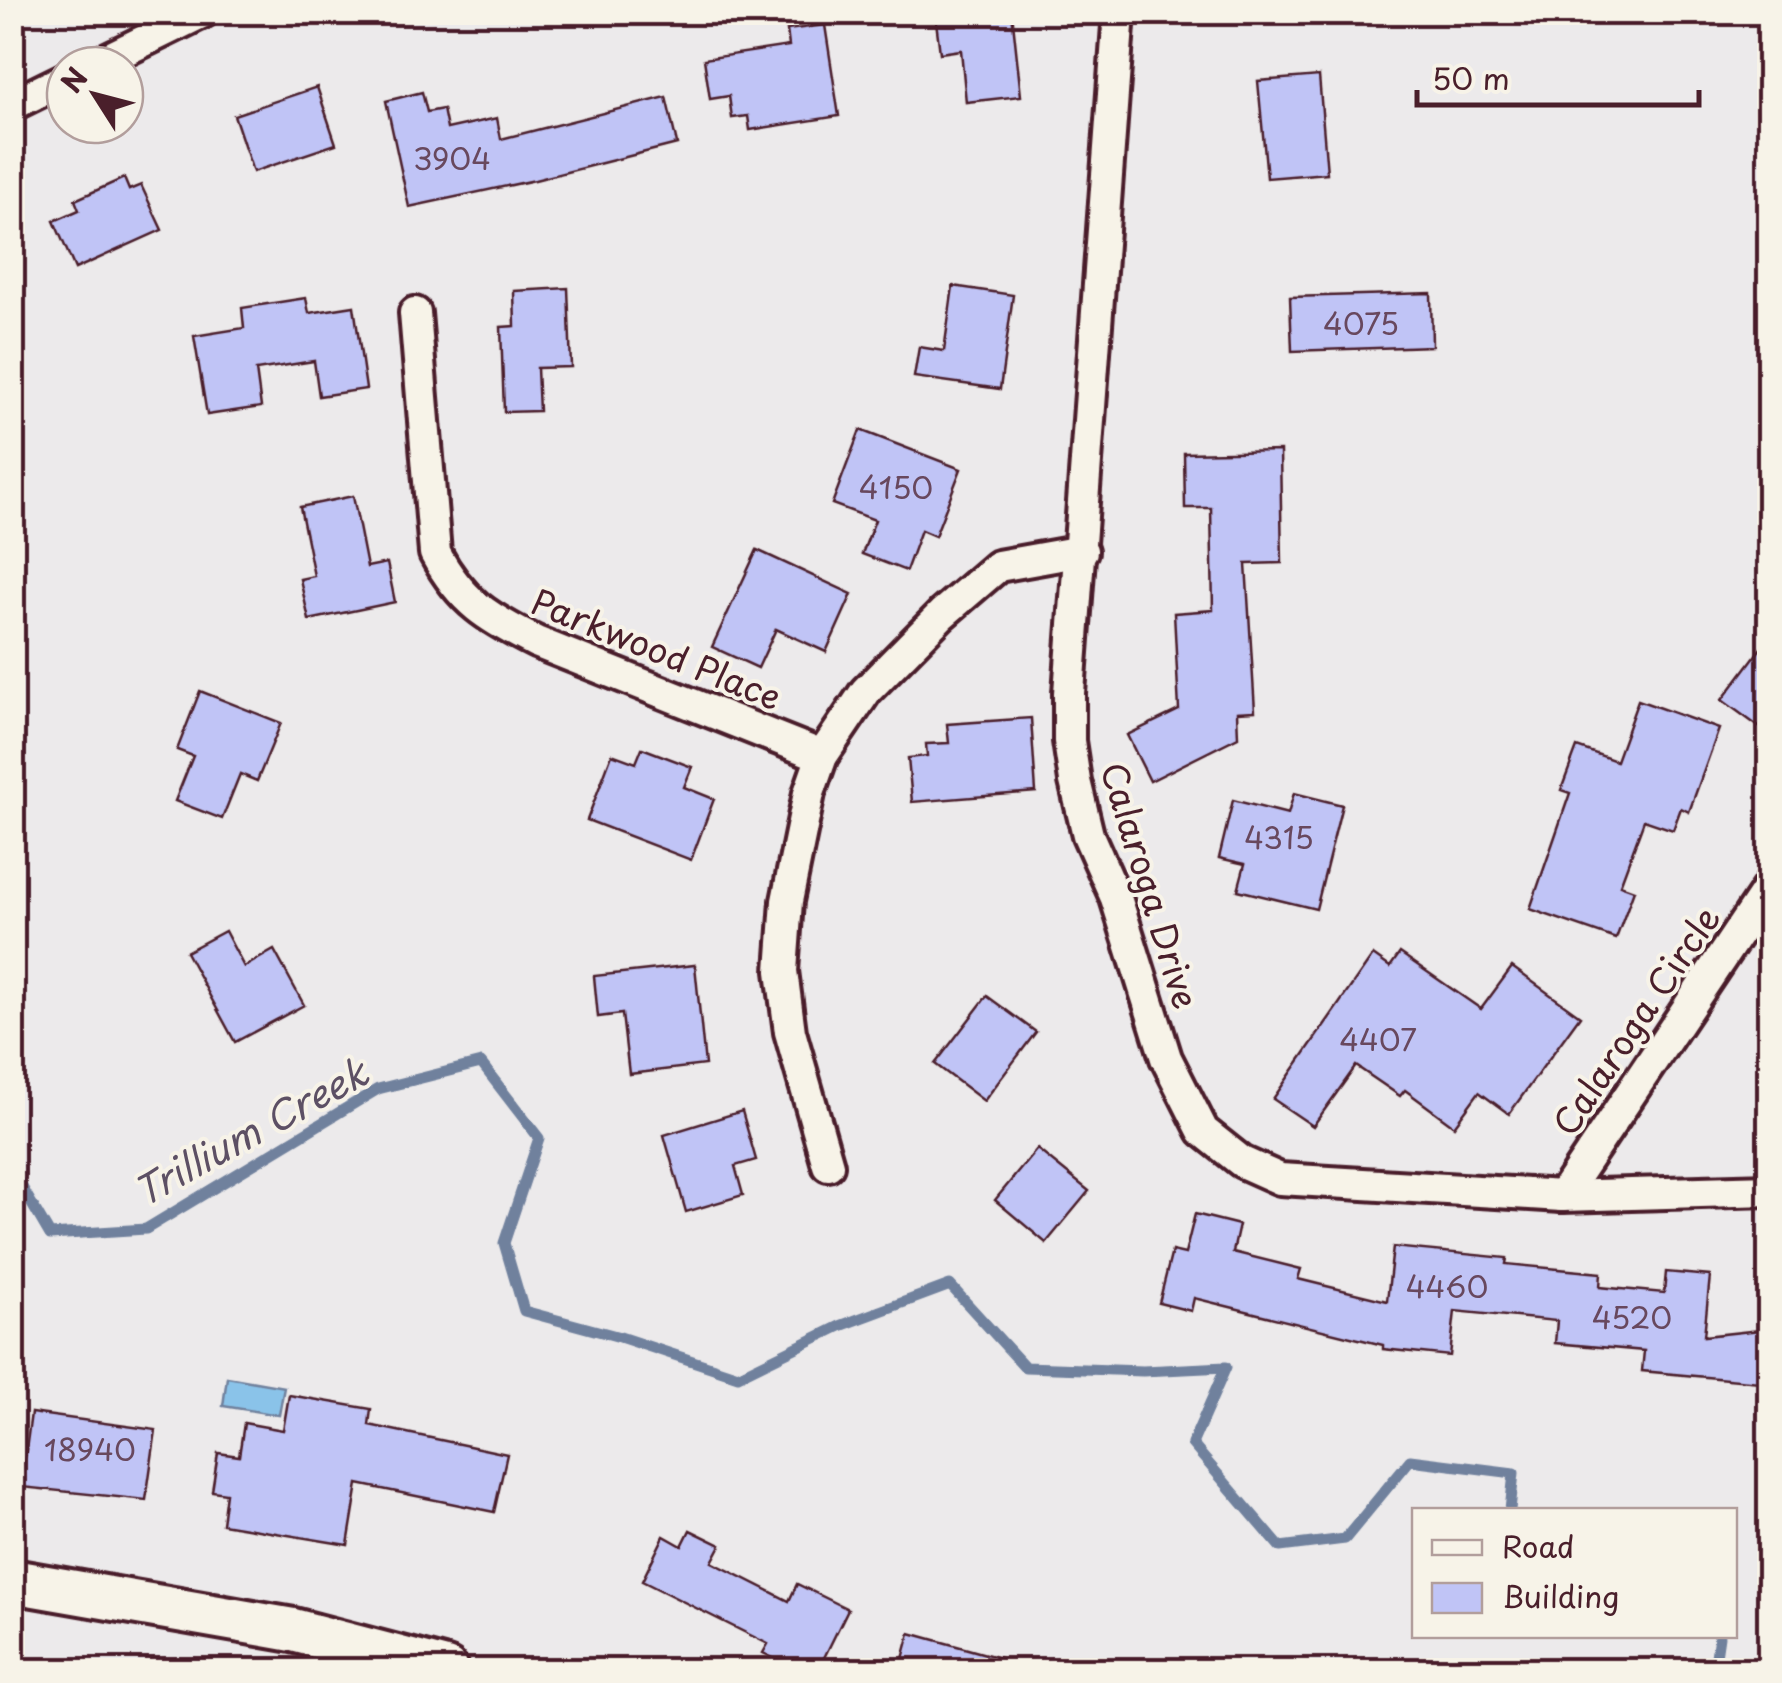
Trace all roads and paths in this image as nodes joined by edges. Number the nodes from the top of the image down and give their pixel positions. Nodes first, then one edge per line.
1 (203, 12) edge
2 (1120, 12) edge
3 (135, 45) edge
4 (45, 89) edge
5 (12, 105) edge
6 (415, 313) dead end
7 (1082, 551) junction
8 (822, 756) junction
9 (1770, 885) edge
10 (828, 1166) dead end
11 (1770, 1190) edge
12 (1562, 1196) junction
13 (12, 1581) edge
14 (446, 1670) edge

1 - 3 street
2 - 7 street, Calaroga Drive
4 - 5 street
6 - 8 street, Parkwood Place
7 - 8 street
7 - 12 street, Calaroga Drive
8 - 10 street
9 - 12 street, Calaroga Circle
11 - 12 street, Calaroga Drive
13 - 14 street

